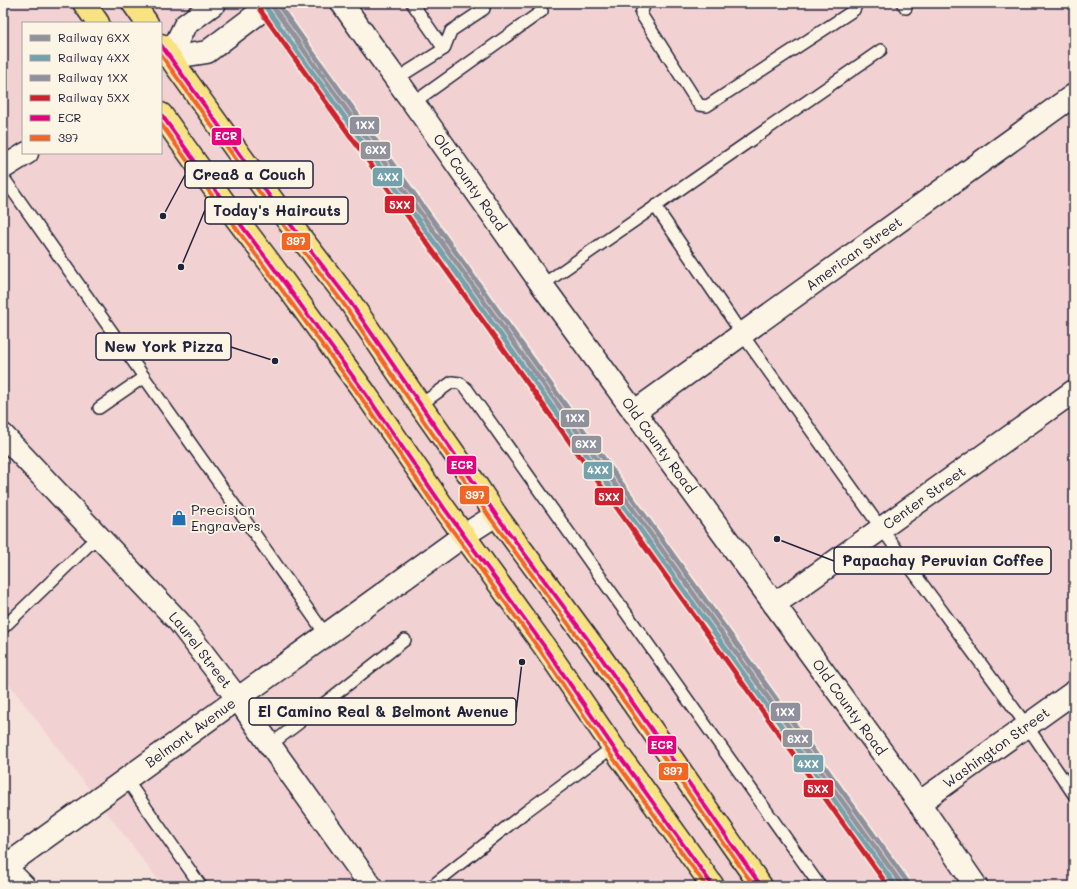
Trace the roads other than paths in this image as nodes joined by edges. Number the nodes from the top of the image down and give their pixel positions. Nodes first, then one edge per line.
1 (84, 3) edge
2 (133, 3) edge
3 (215, 3) edge
4 (272, 3) edge
5 (342, 3) edge
6 (412, 3) edge
7 (645, 3) edge
8 (857, 3) edge
9 (484, 9) dead end
10 (542, 11) dead end
11 (97, 22) edge
12 (146, 22) edge
13 (444, 49) junction
14 (881, 50) dead end
15 (164, 56) edge
16 (396, 80) junction
17 (1074, 95) edge
18 (419, 111) junction
19 (162, 115) edge
20 (25, 154) edge
21 (3, 168) edge
22 (3, 177) edge
23 (656, 206) junction
24 (542, 285) junction
25 (742, 334) junction
26 (144, 377) junction
27 (1074, 391) edge
28 (420, 405) junction
29 (99, 408) dead end
30 (634, 412) junction
31 (3, 435) edge
32 (496, 515) junction
33 (881, 528) junction
34 (98, 536) junction
35 (463, 536) junction
36 (774, 604) junction
37 (3, 628) edge
38 (326, 635) junction
39 (405, 640) dead end
40 (1074, 692) edge
41 (238, 699) junction
42 (322, 705) dead end
43 (299, 723) dead end
44 (1027, 726) junction
45 (270, 745) junction
46 (613, 747) junction
47 (126, 779) junction
48 (1074, 795) edge
49 (919, 803) junction
50 (4, 867) edge
51 (24, 886) edge
52 (201, 886) edge
53 (371, 886) edge
54 (432, 886) edge
55 (713, 886) edge
56 (761, 886) edge
57 (820, 886) edge
58 (976, 886) edge

1 - 11 main road
2 - 12 main road
3 - 15 street
4 - 15 street
5 - 16 street, Old County Road
6 - 13 lane
7 - 8 lane
9 - 13 lane
10 - 18 lane
13 - 16 lane
14 - 23 lane
15 - 28 main road
16 - 18 street, Old County Road
17 - 25 street, American Street
18 - 24 street, Old County Road
19 - 35 main road
20 - 21 street
22 - 26 lane
23 - 24 lane
23 - 25 lane
24 - 30 street, Old County Road
25 - 30 street, American Street
25 - 33 lane
26 - 29 lane
26 - 38 lane
27 - 33 street, Center Street
28 - 32 main road
28 - 57 lane
30 - 36 street, Old County Road
31 - 34 street, Laurel Street
32 - 35 street, Belmont Avenue
32 - 56 main road
33 - 36 street, Center Street
33 - 44 lane
34 - 37 lane
34 - 41 street, Laurel Street
35 - 38 street, Belmont Avenue
35 - 46 main road
36 - 49 street, Old County Road
38 - 41 street, Belmont Avenue
39 - 42 lane
40 - 44 street, Washington Street
41 - 45 street, Laurel Street
41 - 47 street, Belmont Avenue
43 - 45 lane
44 - 48 lane
44 - 49 street, Washington Street
45 - 53 street, Laurel Street
46 - 54 lane
46 - 55 main road
47 - 50 street, Belmont Avenue
47 - 52 lane
49 - 58 street, Old County Road
50 - 51 street

